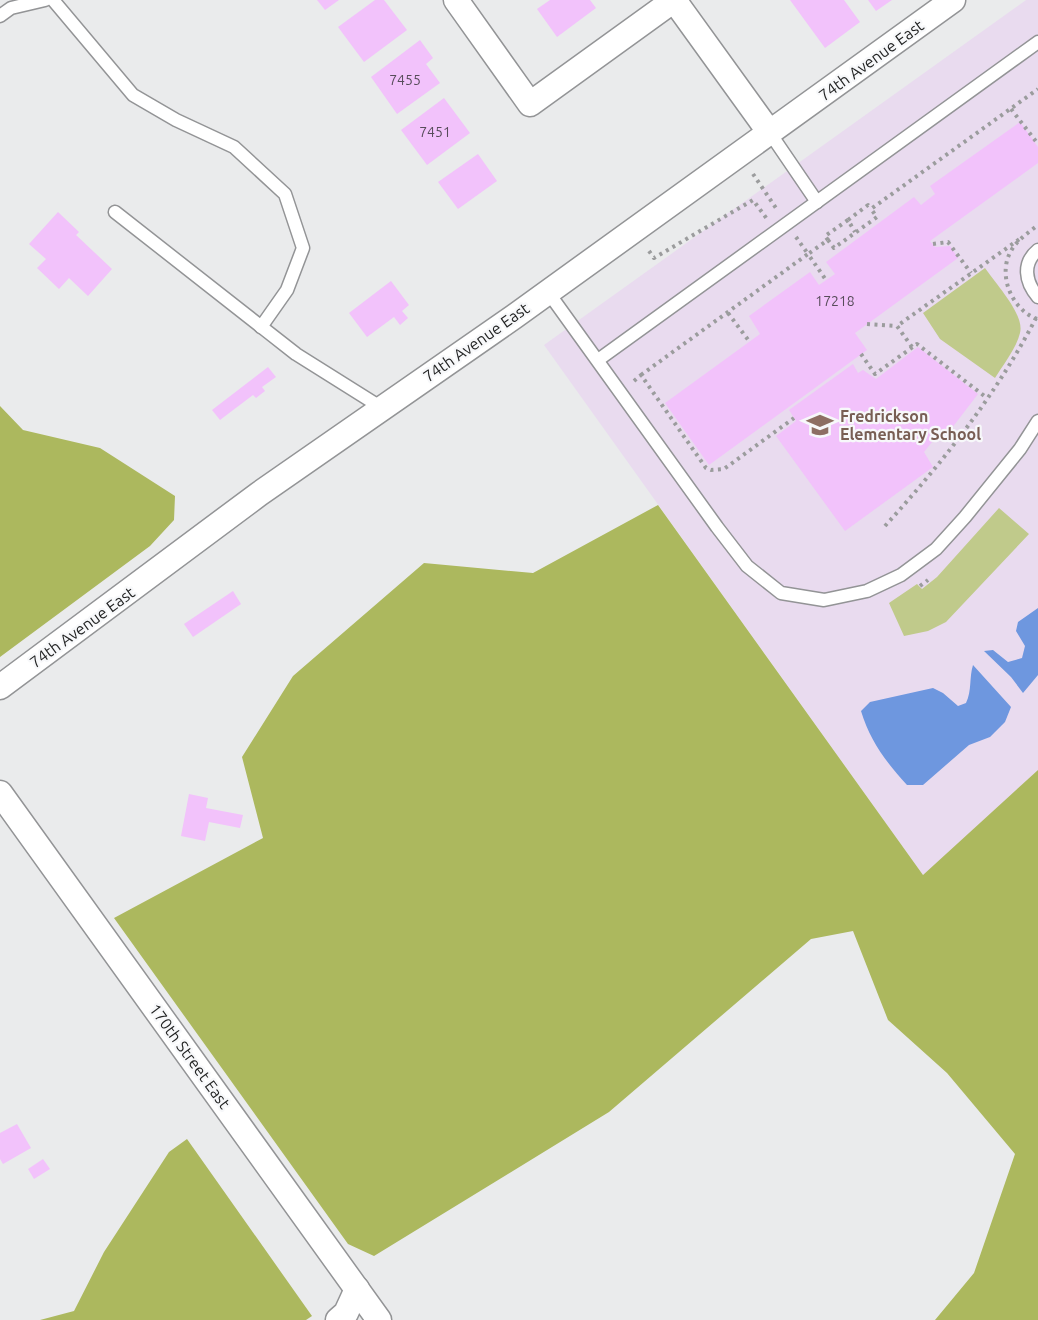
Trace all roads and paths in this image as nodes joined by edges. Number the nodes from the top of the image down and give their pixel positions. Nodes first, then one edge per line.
1 (45, 0) edge
2 (53, 0) edge
3 (456, 0) edge
4 (674, 0) edge
5 (953, 0) edge
6 (0, 16) edge
7 (1038, 42) edge
8 (1038, 89) edge
9 (1011, 109) junction
10 (770, 133) junction
11 (1038, 144) edge
12 (753, 174) dead end
13 (817, 202) junction
14 (871, 209) junction
15 (115, 212) dead end
16 (848, 220) junction
17 (855, 232) junction
18 (796, 237) dead end
19 (1020, 238) dead end
20 (828, 240) junction
21 (933, 244) dead end
22 (1038, 250) edge
23 (649, 251) dead end
24 (808, 254) junction
25 (971, 273) junction
26 (826, 280) dead end
27 (548, 292) junction
28 (1038, 297) edge
29 (728, 313) junction
30 (1036, 318) dead end
31 (867, 324) dead end
32 (897, 326) junction
33 (261, 327) junction
34 (749, 341) dead end
35 (912, 347) junction
36 (861, 354) dead end
37 (598, 360) junction
38 (641, 375) junction
39 (630, 383) dead end
40 (987, 398) junction
41 (382, 408) junction
42 (794, 418) dead end
43 (1038, 421) edge
44 (885, 526) dead end
45 (0, 687) edge
46 (0, 793) edge
47 (357, 1289) junction
48 (338, 1320) edge
49 (379, 1320) edge

1 - 6 lane
2 - 33 lane
3 - 4 street
4 - 10 street
5 - 10 street, 74th Avenue East
7 - 13 lane
8 - 9 path
9 - 11 path
9 - 14 path
10 - 13 lane
10 - 27 street, 74th Avenue East
12 - 23 path
13 - 37 lane
14 - 16 path
14 - 17 path
15 - 33 lane
16 - 17 path
16 - 20 path
17 - 20 path
18 - 24 path
19 - 25 path
20 - 24 path
21 - 25 path
22 - 28 lane
24 - 26 path
24 - 29 path
25 - 32 path
27 - 37 lane
27 - 41 street, 74th Avenue East
29 - 34 path
29 - 38 path
30 - 40 path
31 - 32 path
32 - 35 path
33 - 41 lane
35 - 36 path
35 - 40 path
37 - 43 lane
38 - 39 path
38 - 42 path
40 - 44 path
41 - 45 street, 74th Avenue East
46 - 47 street, 170th Street East
47 - 48 street
47 - 49 street, 170th Street East

